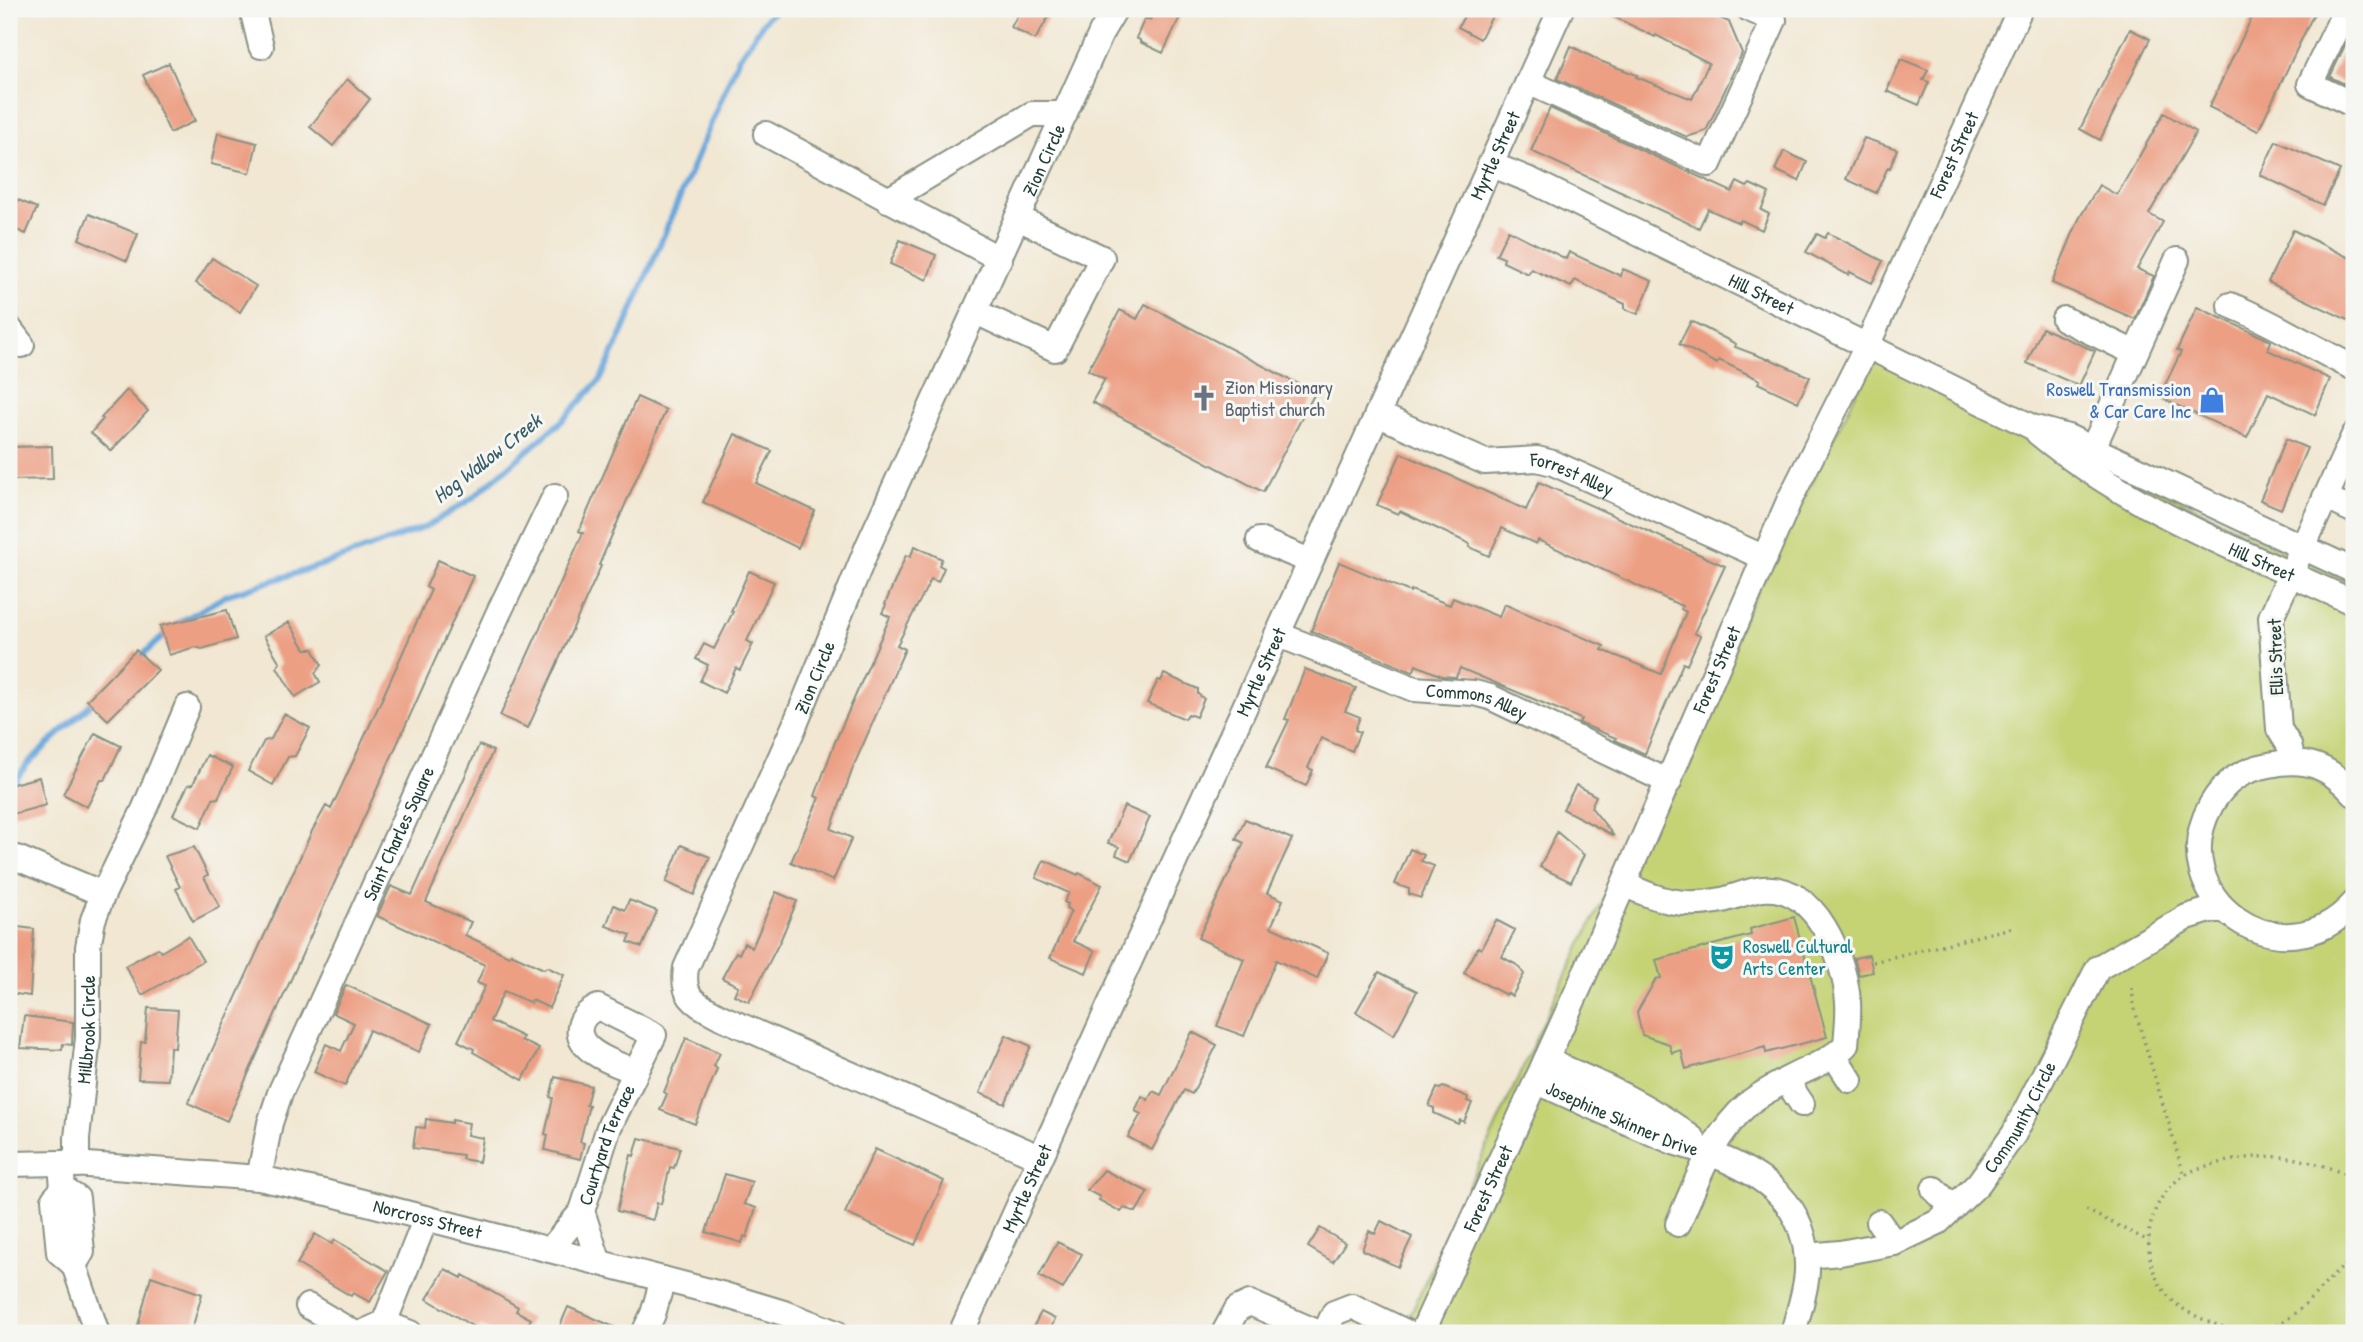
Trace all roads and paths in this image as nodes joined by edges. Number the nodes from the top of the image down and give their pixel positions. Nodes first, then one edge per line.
1 (251, 9) edge
2 (1115, 9) edge
3 (1561, 9) edge
4 (1749, 9) edge
5 (2020, 9) edge
6 (2346, 9) edge
7 (1776, 14) edge
8 (261, 46) dead end
9 (1528, 82) junction
10 (2354, 106) edge
11 (1065, 114) junction
12 (766, 135) dead end
13 (1490, 164) junction
14 (888, 200) junction
15 (1018, 218) junction
16 (1000, 260) junction
17 (2177, 260) dead end
18 (2231, 305) dead end
19 (976, 312) junction
20 (2064, 319) dead end
21 (1867, 346) junction
22 (2135, 353) junction
23 (2354, 368) edge
24 (1377, 414) junction
25 (2032, 428) junction
26 (2354, 435) edge
27 (2093, 448) junction
28 (555, 496) dead end
29 (2325, 498) junction
30 (2354, 511) edge
31 (1258, 540) dead end
32 (2302, 546) junction
33 (1765, 558) junction
34 (1310, 561) junction
35 (2354, 571) edge
36 (2290, 573) junction
37 (2354, 603) edge
38 (1277, 634) junction
39 (187, 707) dead end
40 (2283, 762) junction
41 (1669, 782) junction
42 (2354, 794) edge
43 (17, 858) dead end
44 (1624, 884) junction
45 (2207, 886) junction
46 (103, 894) junction
47 (2354, 903) edge
48 (2224, 910) junction
49 (2187, 917) junction
50 (2011, 928) dead end
51 (1873, 962) dead end
52 (2132, 988) dead end
53 (1835, 1057) junction
54 (1541, 1071) junction
55 (636, 1072) junction
56 (1786, 1080) junction
57 (1850, 1080) dead end
58 (1802, 1104) dead end
59 (1710, 1153) junction
60 (1039, 1157) junction
61 (9, 1164) edge
62 (69, 1164) junction
63 (2184, 1175) junction
64 (259, 1178) junction
65 (2354, 1178) edge
66 (1934, 1189) dead end
67 (1953, 1208) junction
68 (2086, 1210) dead end
69 (582, 1211) junction
70 (426, 1218) junction
71 (1878, 1222) dead end
72 (1678, 1224) dead end
73 (2149, 1241) junction
74 (1894, 1243) junction
75 (550, 1250) junction
76 (1807, 1256) junction
77 (2354, 1258) edge
78 (599, 1263) junction
79 (663, 1279) junction
80 (308, 1306) dead end
81 (382, 1328) edge
82 (97, 1333) edge
83 (354, 1333) edge
84 (362, 1333) edge
85 (410, 1333) edge
86 (644, 1333) edge
87 (836, 1333) edge
88 (961, 1333) edge
89 (1224, 1333) edge
90 (1319, 1333) edge
91 (1325, 1333) edge
92 (1408, 1333) edge
93 (1422, 1333) edge
94 (1793, 1333) edge
95 (2243, 1333) edge
96 (2258, 1333) edge

1 - 8 street
2 - 11 street, Zion Circle
3 - 9 street, Myrtle Street
4 - 7 street
5 - 21 street, Forest Street
6 - 10 street
7 - 9 street
9 - 13 street, Myrtle Street
11 - 14 street
11 - 15 street, Zion Circle
12 - 14 street
13 - 21 street, Hill Street
13 - 24 street, Myrtle Street
14 - 16 street
15 - 16 street, Zion Circle
15 - 19 street
16 - 19 street, Zion Circle
17 - 22 street
18 - 23 street
19 - 60 street, Zion Circle
20 - 22 street
21 - 25 street, Hill Street
21 - 33 street, Forest Street
22 - 27 street
24 - 33 street, Forrest Alley
24 - 34 street, Myrtle Street
25 - 27 street, Hill Street
25 - 36 street, Hill Street
26 - 29 street, Ellis Street
27 - 32 street, Hill Street
28 - 64 street, Saint Charles Square
29 - 30 street
29 - 32 street, Ellis Street
31 - 34 street
32 - 35 street, Hill Street
32 - 36 street, Ellis Street
33 - 41 street, Forest Street
34 - 38 street, Myrtle Street
36 - 37 street, Hill Street
36 - 40 street, Ellis Street
38 - 41 street, Commons Alley
38 - 60 street, Myrtle Street
39 - 46 street, Millbrook Circle
40 - 42 street
40 - 45 street
41 - 44 street, Forest Street
43 - 46 street
44 - 53 street
44 - 54 street, Forest Street
45 - 48 street
45 - 49 street, Community Circle
46 - 62 street, Millbrook Circle
47 - 48 street
48 - 49 street, Community Circle
49 - 67 street, Community Circle
50 - 51 path
52 - 63 path
53 - 56 street
53 - 57 street
54 - 59 street, Josephine Skinner Drive
54 - 93 street, Forest Street
55 - 55 street, Courtyard Terrace
55 - 69 street, Courtyard Terrace
56 - 58 street
56 - 59 street
59 - 72 street
59 - 76 street, Josephine Skinner Drive
60 - 88 street, Myrtle Street
61 - 62 street, Norcross Street
62 - 64 street, Norcross Street
62 - 82 street, Millbrook Circle
63 - 65 path
63 - 73 path
64 - 70 street, Norcross Street
66 - 67 street
67 - 74 street, Community Circle
68 - 73 path
69 - 75 street, Courtyard Terrace
69 - 78 street
70 - 75 street, Norcross Street
70 - 81 street
71 - 74 street
73 - 95 path
74 - 76 street, Community Circle
75 - 78 street, Norcross Street
76 - 94 street, Josephine Skinner Drive
77 - 96 path
78 - 79 street, Norcross Street
79 - 86 street
79 - 87 street, Norcross Street
80 - 83 street
81 - 84 street
81 - 85 street
89 - 90 street
91 - 92 street

